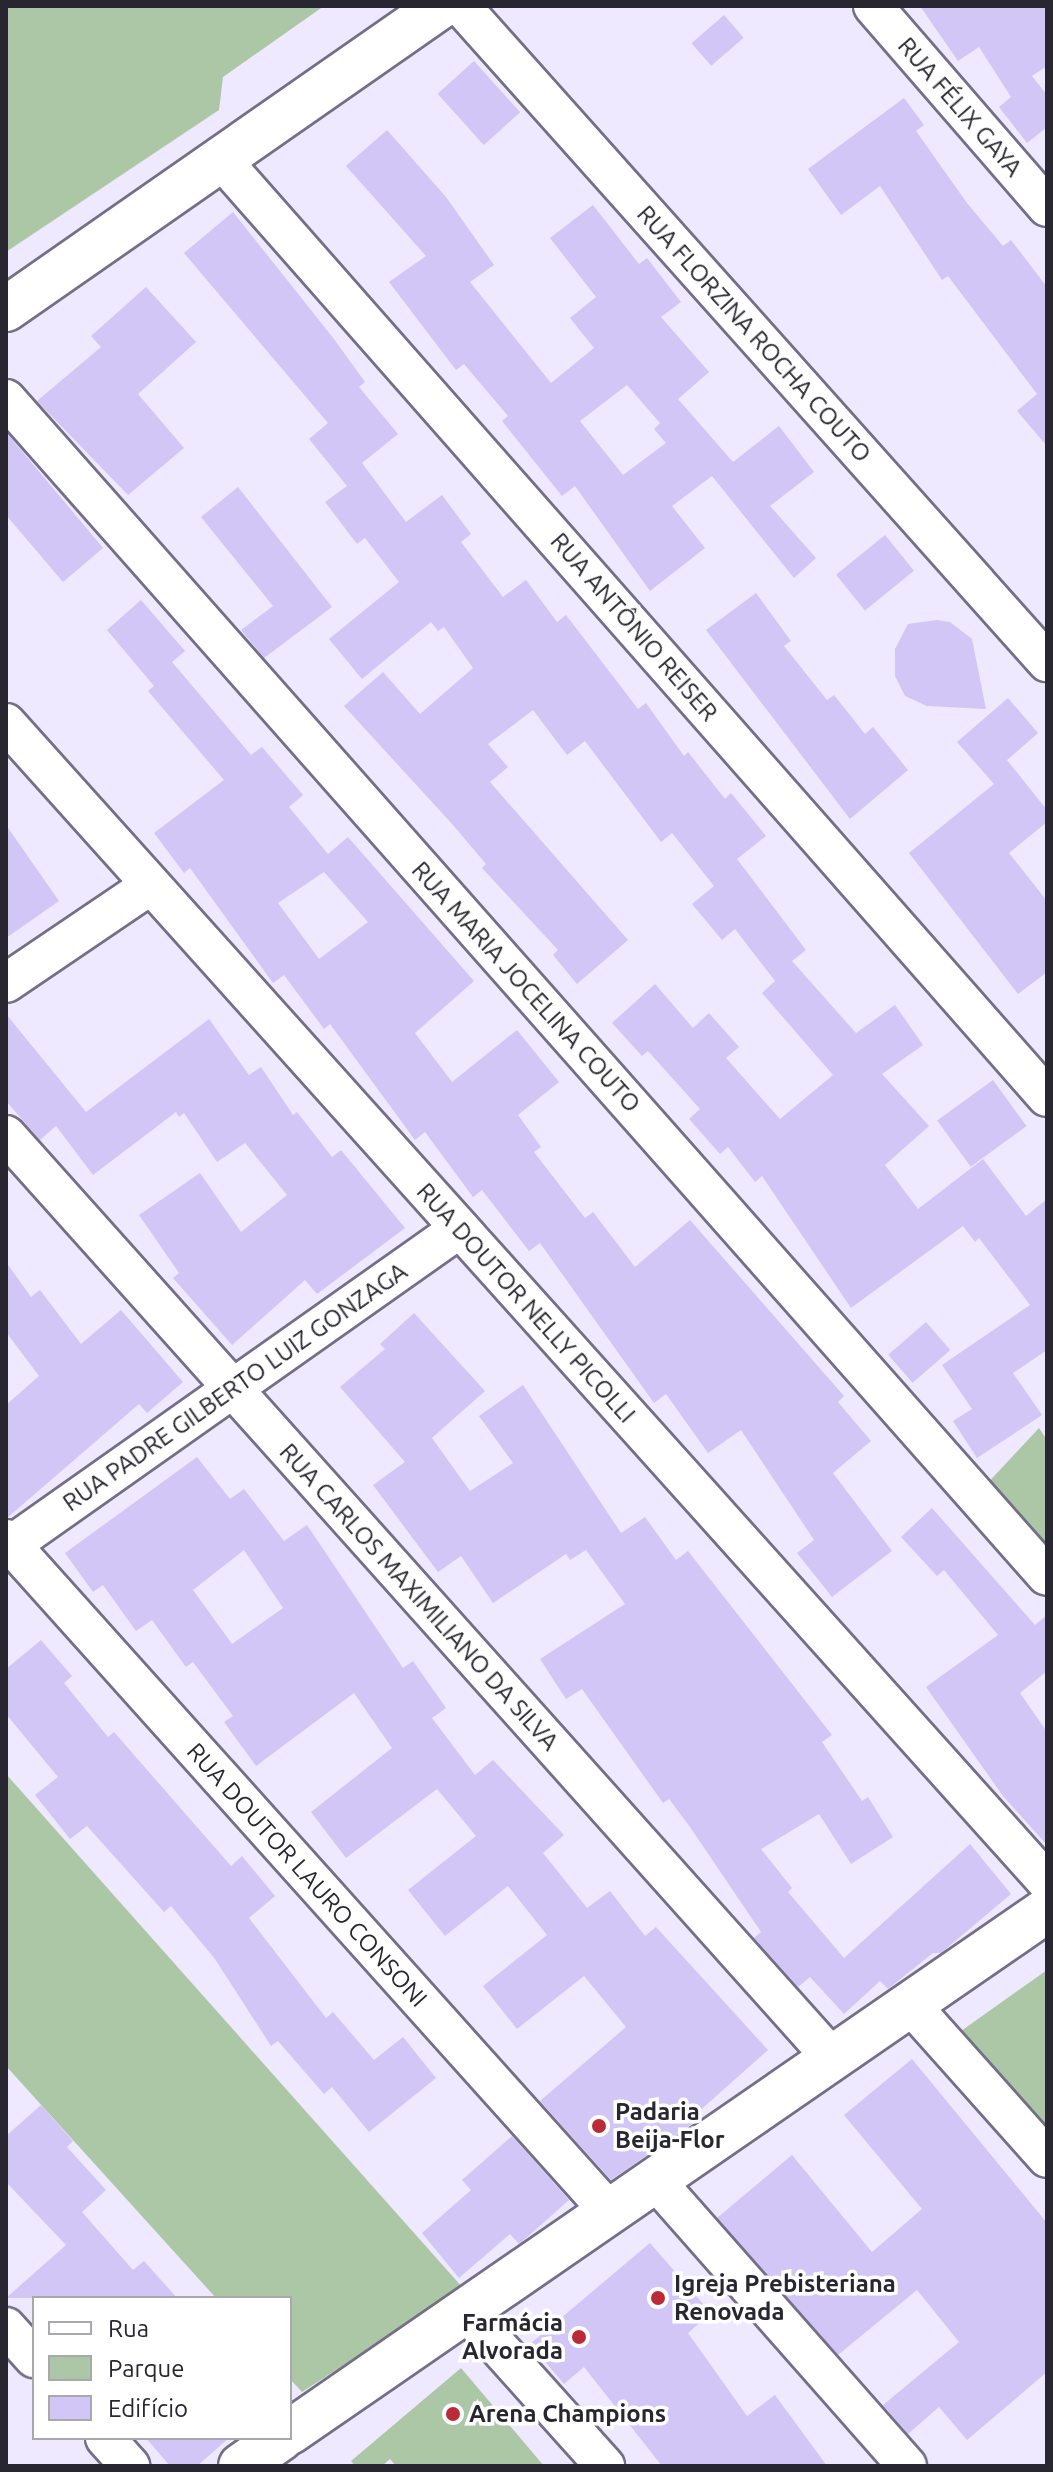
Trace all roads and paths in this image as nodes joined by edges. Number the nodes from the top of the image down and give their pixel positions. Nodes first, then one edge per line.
1 (441, 6) edge
2 (461, 6) edge
3 (873, 6) edge
4 (220, 158) junction
5 (1047, 207) edge
6 (6, 309) edge
7 (6, 399) edge
8 (1047, 662) edge
9 (6, 723) edge
10 (151, 885) junction
11 (6, 983) edge
12 (1047, 1097) edge
13 (6, 1135) edge
14 (459, 1229) junction
15 (232, 1389) junction
16 (9, 1542) edge
17 (1047, 1576) edge
18 (1047, 1882) edge
19 (1047, 1910) edge
20 (910, 2004) junction
21 (832, 2058) junction
22 (1047, 2158) edge
23 (655, 2180) junction
24 (609, 2211) junction
25 (465, 2310) junction
26 (6, 2327) edge
27 (32, 2356) edge
28 (292, 2431) edge
29 (107, 2440) edge
30 (278, 2440) edge
31 (130, 2466) edge
32 (241, 2466) edge
33 (605, 2466) edge
34 (907, 2466) edge

1 - 4 main road
2 - 8 street, RUA FLORZINA ROCHA COUTO
3 - 5 street, RUA FÉLIX GAYA
4 - 6 main road
4 - 12 street, RUA ANTÔNIO REISER
7 - 17 street, RUA MARIA JOCELINA COUTO
9 - 10 street, RUA DOUTOR NELLY PICOLLI
10 - 11 street
10 - 14 street, RUA DOUTOR NELLY PICOLLI
13 - 15 street, RUA CARLOS MAXIMILIANO DA SILVA
14 - 15 street, RUA PADRE GILBERTO LUIZ GONZAGA
14 - 18 street, RUA DOUTOR NELLY PICOLLI
15 - 16 street, RUA PADRE GILBERTO LUIZ GONZAGA
15 - 21 street, RUA CARLOS MAXIMILIANO DA SILVA
16 - 24 street, RUA DOUTOR LAURO CONSONI
19 - 20 main road
20 - 21 main road
20 - 22 street
21 - 23 main road
23 - 24 main road
23 - 34 street
24 - 25 main road
25 - 28 main road
25 - 33 street
26 - 27 street
29 - 31 street
30 - 32 main road

